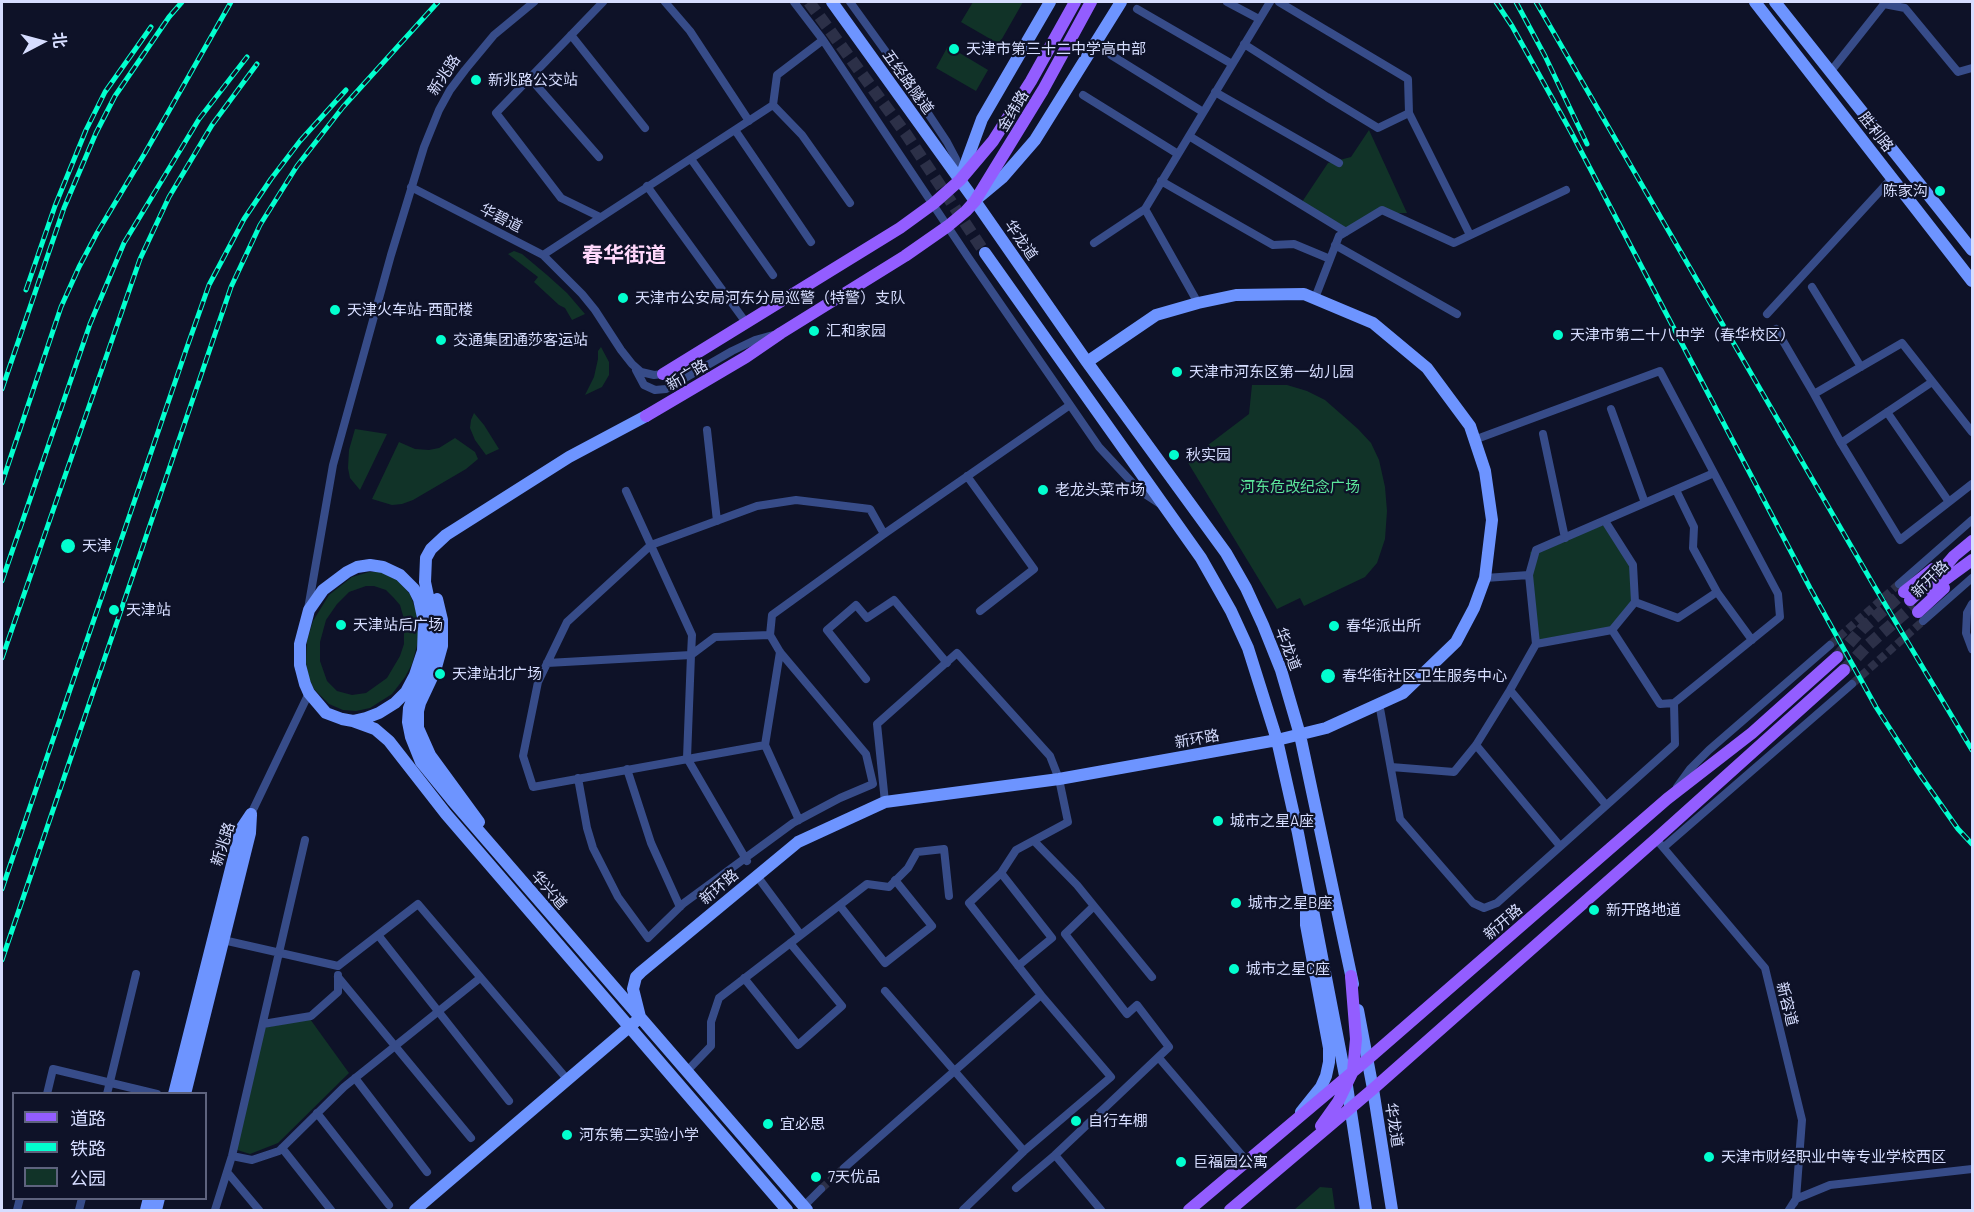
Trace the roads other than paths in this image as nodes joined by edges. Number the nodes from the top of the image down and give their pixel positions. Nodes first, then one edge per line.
1 (534, 2) edge
2 (603, 2) edge
3 (664, 2) edge
4 (794, 2) edge
5 (832, 2) edge
6 (850, 2) edge
7 (1050, 2) edge
8 (1075, 2) edge
9 (1092, 2) edge
10 (1121, 2) edge
11 (1227, 2) edge
12 (1270, 2) edge
13 (1279, 2) edge
14 (1755, 2) edge
15 (1775, 2) edge
16 (1883, 3) edge
17 (1137, 9) dead end
18 (1259, 20) junction
19 (571, 35) junction
20 (823, 40) junction
21 (1244, 44) junction
22 (1111, 55) dead end
23 (1232, 64) junction
24 (1972, 68) edge
25 (1831, 71) junction
26 (530, 78) junction
27 (1215, 92) junction
28 (1083, 95) dead end
29 (773, 105) junction
30 (1203, 112) junction
31 (1409, 113) junction
32 (749, 121) junction
33 (645, 128) dead end
34 (735, 130) junction
35 (1189, 136) junction
36 (1178, 154) junction
37 (599, 157) dead end
38 (691, 159) junction
39 (1340, 163) dead end
40 (1892, 178) junction
41 (960, 180) junction
42 (1161, 182) junction
43 (647, 186) junction
44 (411, 187) junction
45 (1566, 190) dead end
46 (975, 201) junction
47 (850, 203) dead end
48 (933, 204) junction
49 (1145, 209) junction
50 (600, 217) junction
51 (948, 226) junction
52 (1346, 232) junction
53 (1470, 235) junction
54 (811, 242) dead end
55 (1094, 243) dead end
56 (1335, 245) junction
57 (1972, 250) edge
58 (985, 253) tunnel mouth
59 (543, 255) junction
60 (1330, 259) junction
61 (773, 275) dead end
62 (1972, 281) edge
63 (1812, 287) dead end
64 (1315, 298) junction
65 (1198, 303) junction
66 (1457, 314) dead end
67 (1767, 314) dead end
68 (747, 324) junction
69 (1776, 329) dead end
70 (781, 333) junction
71 (1087, 362) junction
72 (632, 364) junction
73 (1861, 367) junction
74 (663, 374) joint
75 (1932, 382) junction
76 (1814, 394) junction
77 (1070, 405) junction
78 (1611, 409) dead end
79 (1887, 412) junction
80 (707, 430) dead end
81 (1972, 432) edge
82 (1542, 434) dead end
83 (1474, 440) junction
84 (1841, 442) junction
85 (547, 472) junction
86 (1714, 473) junction
87 (967, 476) junction
88 (1972, 484) edge
89 (1676, 489) junction
90 (626, 491) dead end
91 (1949, 502) junction
92 (1645, 503) junction
93 (1166, 508) junction
94 (1972, 520) edge
95 (717, 521) junction
96 (1605, 521) junction
97 (884, 534) junction
98 (1566, 538) junction
99 (1972, 541) edge
100 (437, 543) joint
101 (651, 545) junction
102 (1968, 564) edge
103 (1528, 575) junction
104 (1485, 578) junction
105 (1972, 578) edge
106 (1717, 592) junction
107 (1635, 602) junction
108 (1911, 602) junction
109 (1972, 604) edge
110 (980, 611) dead end
111 (307, 617) junction
112 (1612, 630) junction
113 (770, 635) junction
114 (1752, 640) junction
115 (1536, 644) junction
116 (1830, 645) tunnel mouth
117 (1972, 649) edge
118 (780, 652) junction
119 (691, 655) junction
120 (1836, 657) tunnel mouth
121 (547, 663) junction
122 (947, 663) junction
123 (1844, 670) tunnel mouth
124 (866, 679) dead end
125 (1852, 684) tunnel mouth
126 (1510, 690) junction
127 (309, 693) junction
128 (1379, 703) junction
129 (1674, 704) junction
130 (352, 721) junction
131 (1300, 735) junction
132 (1277, 740) junction
133 (765, 745) junction
134 (1476, 745) junction
135 (687, 758) junction
136 (1390, 767) junction
137 (627, 769) junction
138 (578, 778) junction
139 (1059, 779) junction
140 (1668, 799) junction
141 (885, 802) junction
142 (1606, 806) junction
143 (251, 814) junction
144 (799, 820) junction
145 (305, 840) dead end
146 (1035, 842) dead end
147 (1660, 843) junction
148 (1560, 846) junction
149 (500, 856) junction
150 (746, 860) junction
151 (1001, 873) junction
152 (757, 876) junction
153 (1307, 878) junction
154 (895, 880) junction
155 (949, 896) dead end
156 (840, 906) junction
157 (1094, 906) junction
158 (680, 907) junction
159 (800, 934) junction
160 (378, 935) junction
161 (223, 940) junction
162 (789, 943) junction
163 (279, 953) junction
164 (338, 966) junction
165 (1018, 966) junction
166 (136, 974) dead end
167 (1351, 976) junction
168 (338, 977) junction
169 (1152, 977) dead end
170 (480, 978) junction
171 (744, 978) junction
172 (885, 991) dead end
173 (1041, 995) junction
174 (438, 1011) junction
175 (640, 1017) junction
176 (263, 1024) junction
177 (630, 1026) junction
178 (395, 1046) junction
179 (1159, 1058) junction
180 (1368, 1059) junction
181 (953, 1071) junction
182 (686, 1072) junction
183 (355, 1078) junction
184 (1349, 1078) junction
185 (567, 1079) junction
186 (109, 1083) junction
187 (1373, 1089) junction
188 (47, 1092) edge
189 (107, 1092) edge
190 (148, 1092) edge
191 (175, 1092) edge
192 (185, 1092) edge
193 (509, 1101) dead end
194 (1351, 1108) junction
195 (317, 1113) junction
196 (1291, 1123) junction
197 (471, 1138) dead end
198 (282, 1148) junction
199 (1304, 1148) junction
200 (1024, 1151) junction
201 (1055, 1155) junction
202 (232, 1156) junction
203 (1246, 1160) junction
204 (844, 1168) tunnel mouth
205 (1972, 1169) edge
206 (227, 1172) junction
207 (427, 1172) dead end
208 (1016, 1188) dead end
209 (821, 1189) tunnel mouth
210 (1796, 1199) junction
211 (389, 1205) dead end
212 (806, 1208) edge
213 (215, 1210) edge
214 (259, 1210) edge
215 (331, 1210) edge
216 (415, 1210) edge
217 (787, 1210) edge
218 (963, 1210) edge
219 (1101, 1210) edge
220 (1189, 1210) edge
221 (1230, 1210) edge
222 (1366, 1210) edge
223 (1392, 1210) edge
224 (1789, 1210) edge

1 - 44 street, 新兆路
2 - 19 street
3 - 32 street
4 - 20 street
5 - 41 main road, 五经路隧道
6 - 41 street
7 - 41 main road, 新广路
8 - 41 main road, 金纬路
9 - 46 main road, 金纬路
10 - 46 main road
11 - 18 street
12 - 18 street
13 - 31 street
14 - 40 main road, 胜利路
15 - 25 main road, 胜利路
16 - 24 street
16 - 25 street
17 - 23 street
18 - 21 street
19 - 26 street
19 - 33 street
20 - 29 street
20 - 48 street
21 - 23 street
21 - 31 street
22 - 30 street
23 - 27 street
25 - 57 main road, 胜利路
26 - 37 street
26 - 50 street
27 - 30 street
27 - 39 street
28 - 36 street
29 - 32 street
29 - 47 street
30 - 35 street
31 - 53 street
32 - 34 street
34 - 38 street
34 - 54 street
35 - 36 street
35 - 52 street
36 - 42 street
38 - 43 street
38 - 61 street
40 - 62 main road, 胜利路
40 - 67 street
41 - 46 main road, 华龙道
41 - 48 main road, 新广路
42 - 49 street
42 - 60 street
43 - 50 street
43 - 68 street
44 - 59 street, 华碧道
44 - 111 street, 新兆路
45 - 53 street
46 - 51 main road, 金纬路
46 - 71 main road, 华龙道
48 - 51 street
48 - 68 main road, 新广路
49 - 55 street
49 - 65 street
50 - 59 street
51 - 70 main road, 新广路
51 - 77 street
52 - 53 street
52 - 56 street
56 - 60 street
56 - 66 street
58 - 93 main road
59 - 72 street, 华碧道
60 - 64 street
63 - 73 street
64 - 65 main road, 新环路
64 - 83 main road, 新环路
65 - 71 main road, 新环路
68 - 74 main road, 新广路
69 - 76 street
70 - 72 street, 华碧道
70 - 85 main road, 新广路
71 - 131 main road, 华龙道
72 - 74 street
73 - 75 street
73 - 76 street
75 - 79 street
75 - 81 street
76 - 84 street
77 - 87 street
77 - 93 street
78 - 92 street
79 - 84 street
79 - 91 street
80 - 95 street
82 - 98 street
83 - 86 street
83 - 104 main road, 新环路
84 - 91 street
85 - 100 main road, 新广路
85 - 149 main road
86 - 89 street
86 - 114 street
87 - 97 street
87 - 110 street
88 - 91 street
89 - 92 street
89 - 106 street
90 - 101 street
92 - 96 street
93 - 132 main road
94 - 108 street
95 - 97 street
95 - 101 street
96 - 98 street
96 - 107 street
97 - 113 street
98 - 103 street
99 - 108 main road, 新开路
100 - 149 main road, 华兴道
101 - 119 street
101 - 121 street
102 - 108 main road, 新开路
103 - 104 street
103 - 115 street
104 - 128 main road, 新环路
105 - 108 street
106 - 107 street
106 - 114 street
107 - 112 street
109 - 117 street
111 - 127 main road
111 - 130 main road
112 - 115 street
112 - 129 street
113 - 118 street
113 - 119 street
114 - 129 street
115 - 126 street
116 - 140 street
118 - 133 street
118 - 144 street
119 - 121 street
119 - 135 street
120 - 140 main road, 新开路
121 - 138 street
122 - 124 street
122 - 139 street
122 - 141 street
123 - 147 main road
125 - 147 street
126 - 134 street
126 - 142 street
127 - 130 main road
127 - 143 street
128 - 131 main road, 新环路
128 - 136 street
129 - 142 street
130 - 177 main road, 华兴道
131 - 132 main road, 新环路
131 - 167 main road, 华龙道
132 - 139 main road, 新环路
132 - 153 main road
133 - 135 street
133 - 144 street
134 - 136 street
134 - 148 street
135 - 137 street
135 - 150 street
136 - 148 street
137 - 138 street
137 - 158 street
138 - 158 street
139 - 141 main road, 新环路
139 - 151 street
140 - 180 main road, 新开路
141 - 152 main road, 新环路
142 - 148 street
143 - 161 main road, 新兆路
143 - 191 main road, 新兆路
144 - 150 street
145 - 163 street
146 - 157 street
147 - 187 main road
147 - 210 street, 新容道
149 - 175 main road, 华兴道
150 - 158 street
151 - 165 street
151 - 165 street
152 - 159 street
152 - 175 main road, 新环路
153 - 184 main road
153 - 196 main road
154 - 155 street
154 - 156 street
154 - 156 street
156 - 159 street
157 - 169 street
157 - 179 street
159 - 162 street
160 - 164 street
160 - 170 street
160 - 174 street
161 - 163 street
161 - 192 main road, 新兆路
162 - 171 street
162 - 171 street
163 - 164 street
163 - 176 street
164 - 168 street
165 - 173 street
166 - 186 street
167 - 180 main road, 华龙道
167 - 184 main road
168 - 176 street
168 - 178 street
170 - 174 street
170 - 185 street
171 - 182 street
172 - 181 street
173 - 181 street
173 - 200 street
174 - 178 street
174 - 193 street
175 - 177 main road
175 - 182 main road, 华兴道
176 - 202 street
177 - 185 main road
177 - 217 main road, 华兴道
178 - 183 street
178 - 197 street
179 - 201 street
179 - 203 street
180 - 184 main road, 新开路
180 - 187 main road, 华龙道
181 - 200 street
181 - 204 street
182 - 212 main road, 华兴道
183 - 195 street
183 - 207 street
184 - 194 main road
184 - 196 main road, 新开路
184 - 199 main road
185 - 216 main road
186 - 188 street
186 - 189 street
186 - 190 street
187 - 194 main road
187 - 223 main road, 华龙道
194 - 199 main road
194 - 222 main road
195 - 198 street
195 - 211 street
196 - 203 main road, 新开路
198 - 202 street
198 - 215 street
199 - 221 main road
200 - 218 street
201 - 208 street
201 - 219 street
202 - 206 street
203 - 220 main road, 新开路
205 - 210 street
206 - 213 street
206 - 214 street
209 - 212 street
210 - 224 street, 新容道

